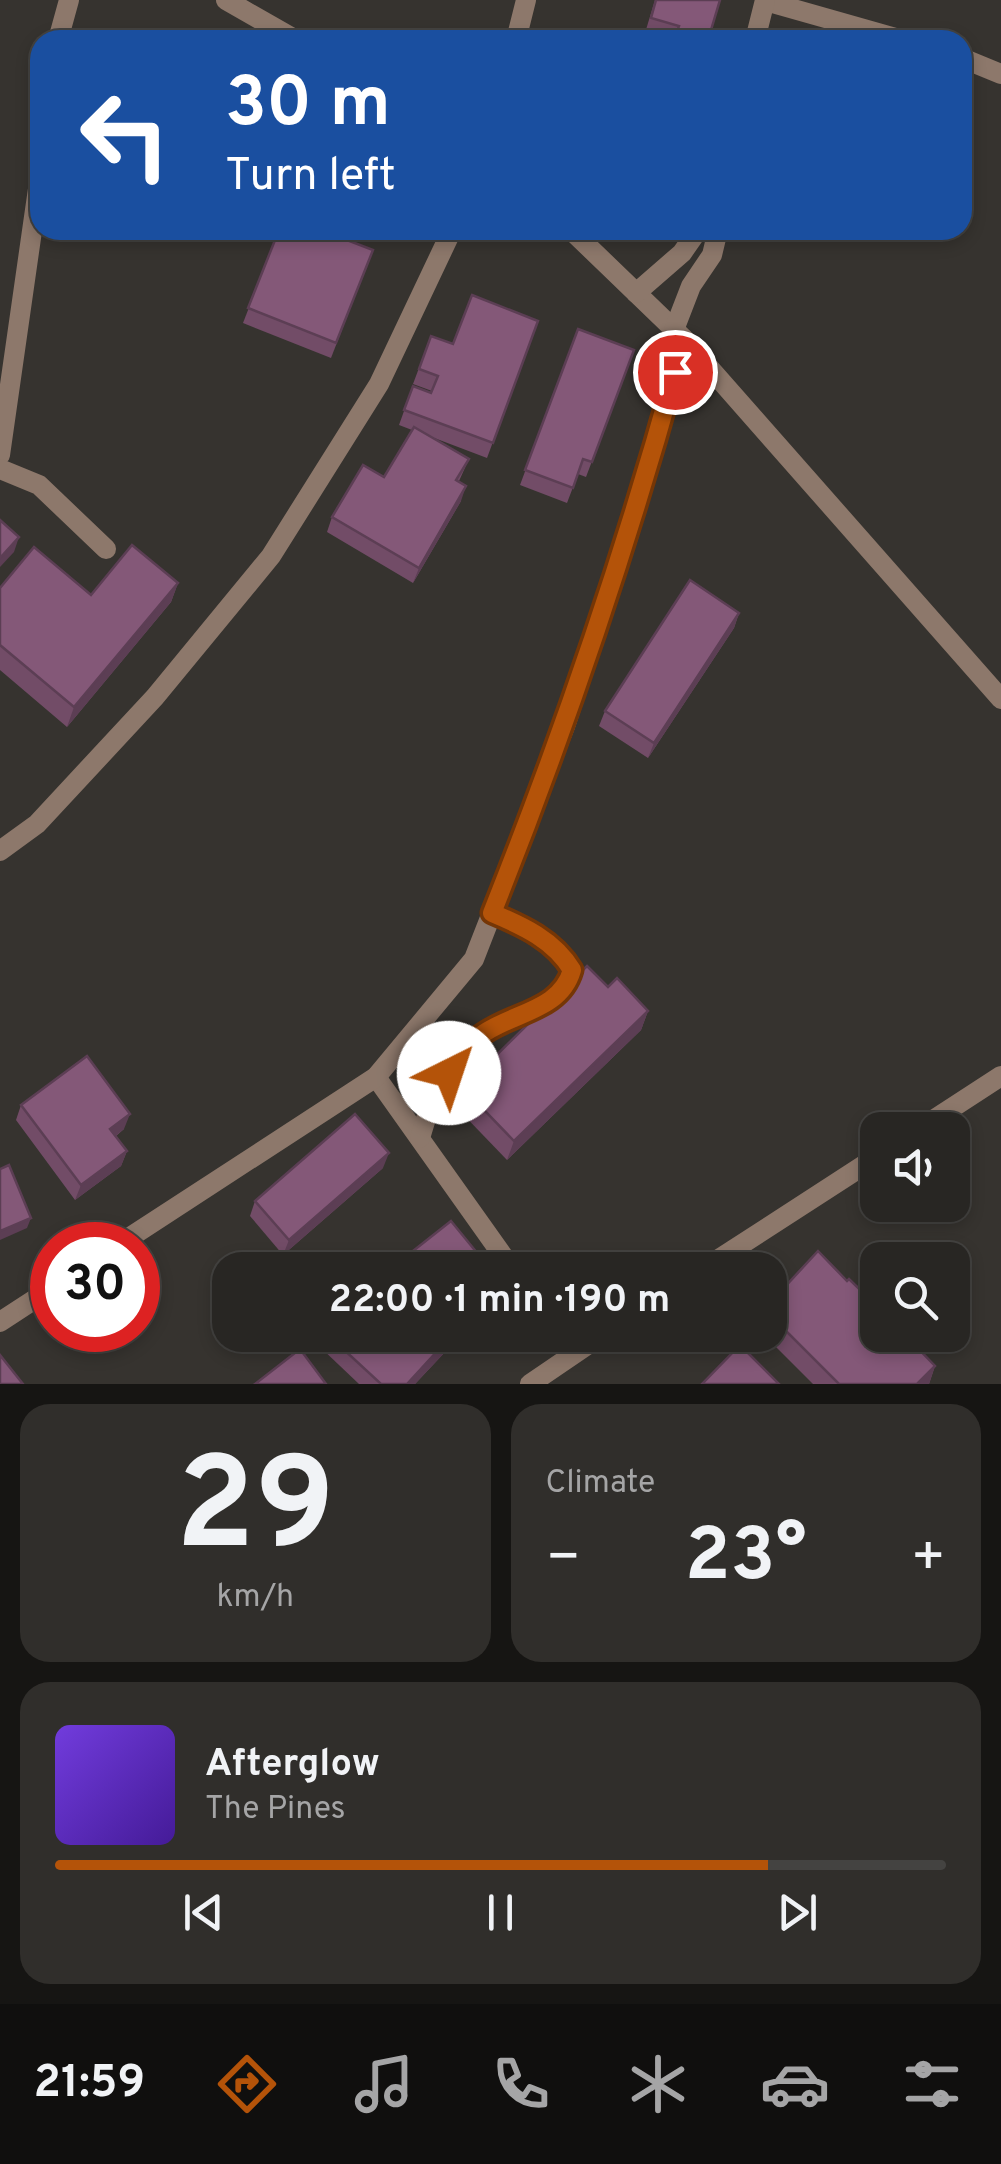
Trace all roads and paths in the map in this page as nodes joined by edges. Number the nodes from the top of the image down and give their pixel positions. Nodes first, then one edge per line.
1 (68, 0) edge
2 (226, 0) edge
3 (526, 0) edge
4 (765, 1) edge
5 (60, 30) edge
6 (278, 30) edge
7 (518, 30) edge
8 (758, 30) edge
9 (868, 30) edge
10 (972, 62) edge
11 (1001, 74) edge
12 (31, 240) edge
13 (447, 240) edge
14 (581, 240) edge
15 (691, 240) edge
16 (716, 240) edge
17 (636, 293) junction
18 (679, 334) junction
19 (0, 455) edge
20 (0, 470) edge
21 (106, 548) dead end
22 (997, 691) edge
23 (0, 852) edge
24 (492, 913) junction
25 (1001, 1076) edge
26 (376, 1077) junction
27 (946, 1112) edge
28 (420, 1138) junction
29 (860, 1168) edge
30 (153, 1222) edge
31 (500, 1252) edge
32 (730, 1252) edge
33 (30, 1302) edge
34 (0, 1322) edge
35 (576, 1352) edge
36 (573, 1354) joint
37 (530, 1384) edge

1 - 5 street
2 - 6 street
3 - 7 street
4 - 8 street
4 - 9 street
10 - 11 street
12 - 19 street
13 - 23 street
14 - 17 street
15 - 17 street
16 - 18 street
17 - 18 street
18 - 22 street
18 - 24 street
20 - 21 street
24 - 26 street
24 - 28 street
25 - 27 street
26 - 28 street
26 - 30 street
28 - 31 street
29 - 32 street
33 - 34 street
35 - 36 street
36 - 37 street

